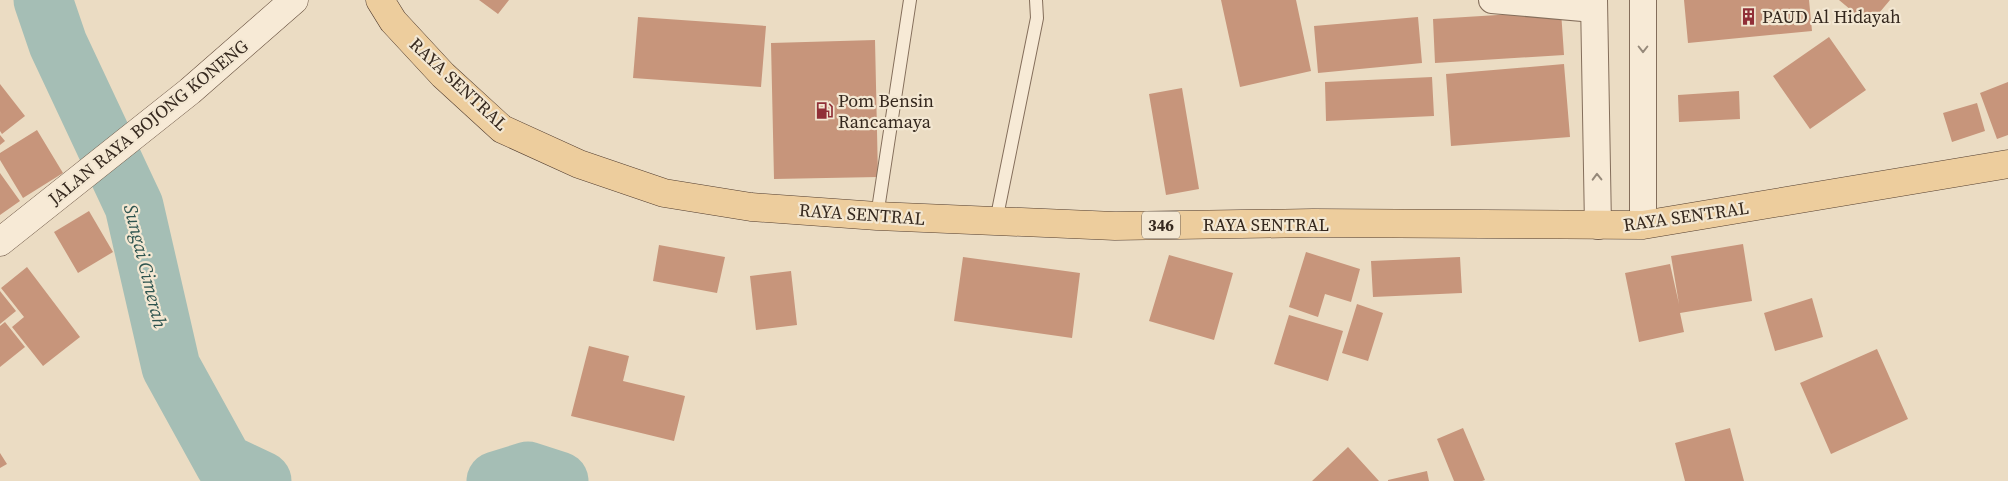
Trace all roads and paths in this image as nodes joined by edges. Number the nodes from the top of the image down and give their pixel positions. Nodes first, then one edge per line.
1 (294, 0) edge
2 (380, 0) edge
3 (910, 0) edge
4 (1036, 0) edge
5 (1492, 0) edge
6 (1642, 0) edge
7 (1594, 4) edge
8 (2008, 164) edge
9 (877, 216) junction
10 (996, 221) junction
11 (1643, 225) junction
12 (1598, 226) junction
13 (0, 242) edge

1 - 13 main road, JALAN RAYA BOJONG KONENG
2 - 9 main road, RAYA SENTRAL / 346
3 - 9 lane
4 - 10 lane
5 - 7 street
6 -> 11 street
12 -> 7 street
8 - 11 main road, RAYA SENTRAL / 346
9 - 10 main road, RAYA SENTRAL / 346
10 - 12 main road, RAYA SENTRAL / 346
11 - 12 main road, RAYA SENTRAL / 346

